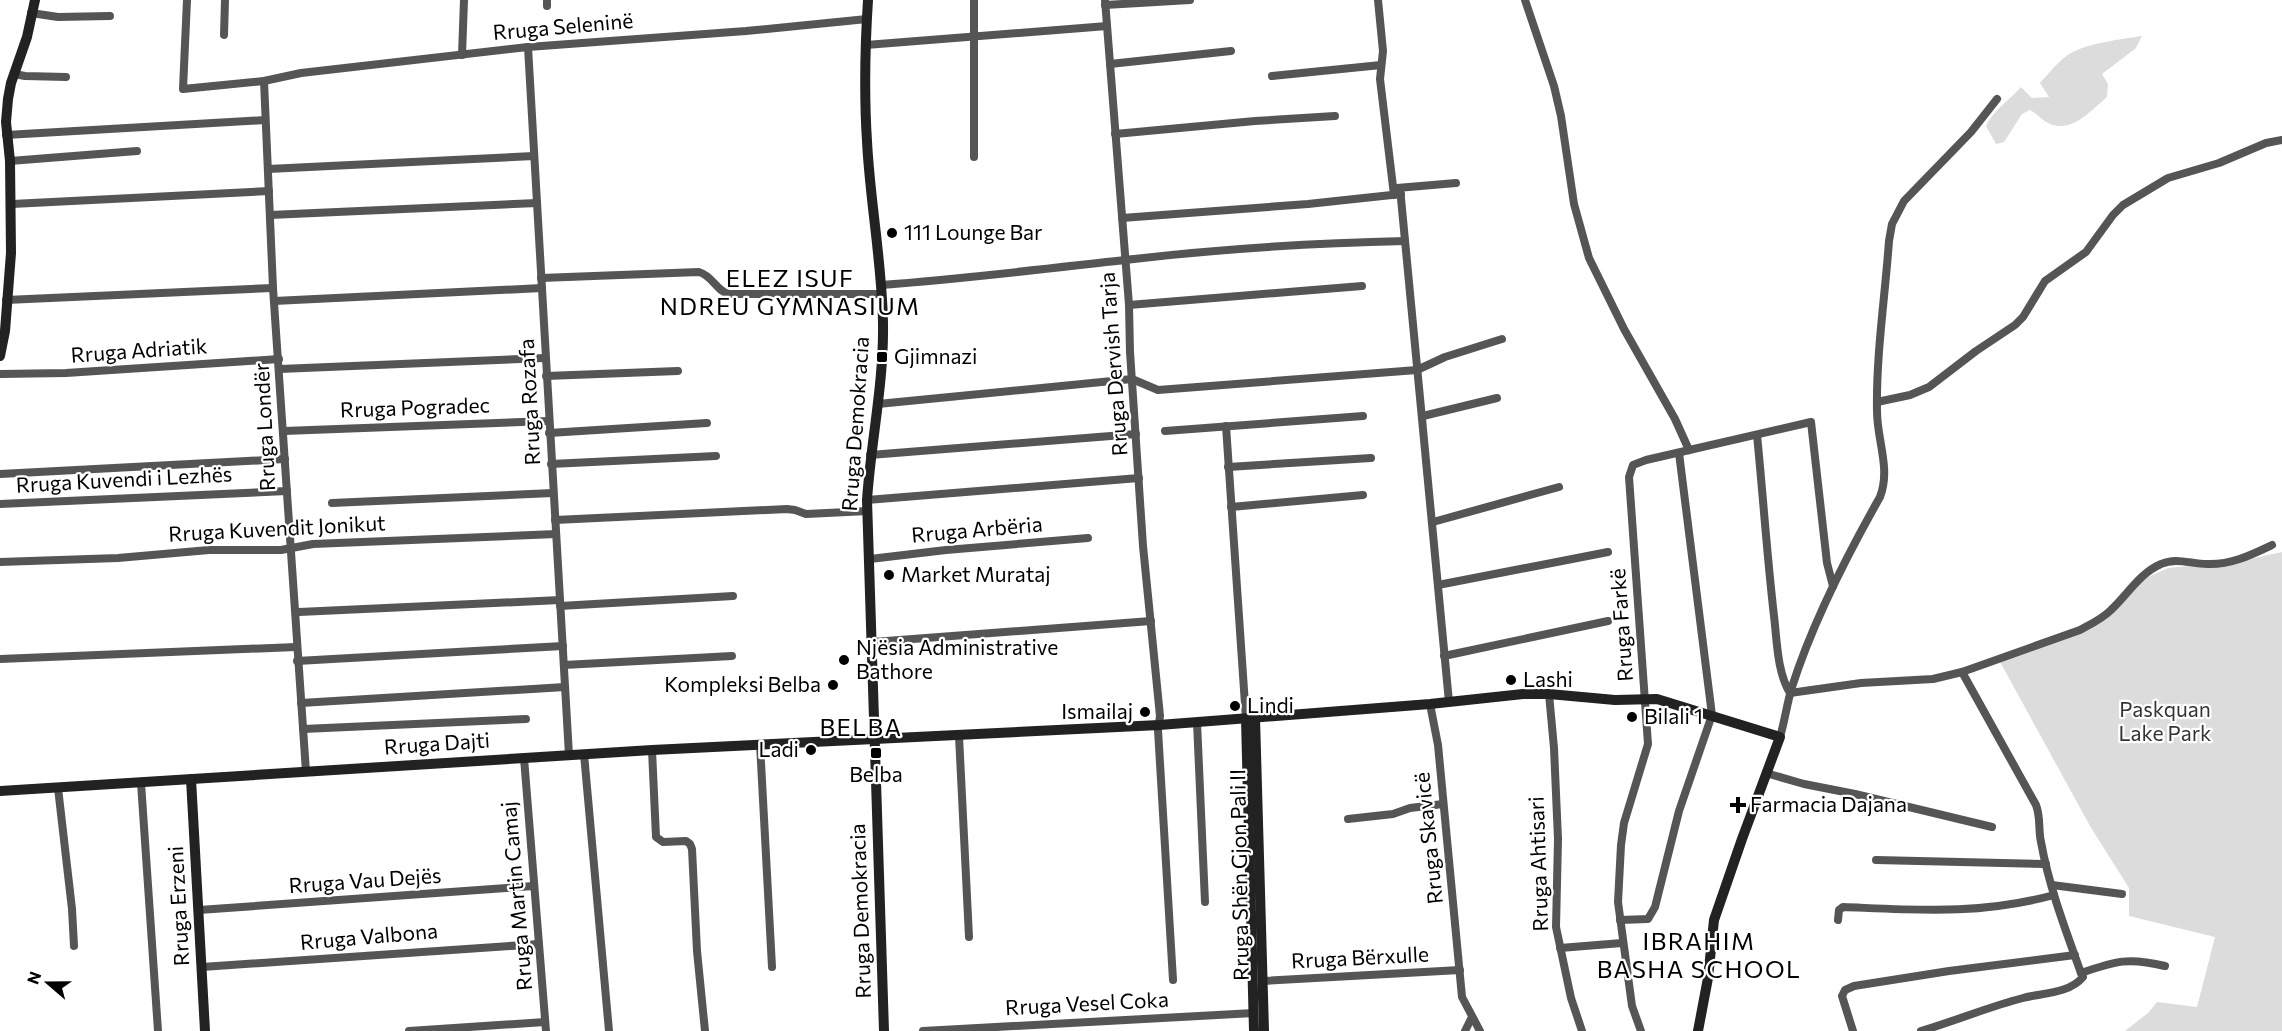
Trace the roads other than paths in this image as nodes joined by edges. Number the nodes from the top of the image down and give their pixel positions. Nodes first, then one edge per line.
1 (35, 0) edge
2 (187, 0) edge
3 (225, 0) edge
4 (464, 0) edge
5 (868, 0) edge
6 (974, 0) edge
7 (1190, 0) edge
8 (1378, 0) edge
9 (1525, 0) edge
10 (1105, 3) edge
11 (31, 13) junction
12 (110, 16) dead end
13 (867, 18) junction
14 (1107, 26) junction
15 (224, 35) dead end
16 (975, 36) junction
17 (866, 45) junction
18 (528, 47) junction
19 (1231, 51) dead end
20 (462, 55) junction
21 (1110, 64) junction
22 (1381, 65) junction
23 (14, 74) junction
24 (1272, 76) dead end
25 (66, 77) dead end
26 (264, 81) junction
27 (1997, 99) dead end
28 (1335, 116) dead end
29 (265, 120) junction
30 (1115, 134) junction
31 (6, 135) junction
32 (2282, 140) edge
33 (137, 151) dead end
34 (534, 156) junction
35 (974, 157) dead end
36 (10, 161) junction
37 (268, 169) junction
38 (1456, 183) dead end
39 (269, 191) junction
40 (1397, 192) junction
41 (537, 203) junction
42 (12, 204) junction
43 (270, 215) junction
44 (1122, 218) junction
45 (1406, 241) junction
46 (1125, 260) junction
47 (541, 278) junction
48 (1362, 286) dead end
49 (273, 288) junction
50 (542, 288) junction
51 (881, 289) junction
52 (6, 300) junction
53 (274, 301) junction
54 (1129, 305) junction
55 (1502, 339) dead end
56 (0, 356) edge
57 (545, 358) junction
58 (279, 359) junction
59 (280, 369) junction
60 (1417, 370) junction
61 (678, 372) dead end
62 (0, 374) edge
63 (546, 376) junction
64 (1132, 379) junction
65 (1497, 398) dead end
66 (1877, 402) junction
67 (878, 404) junction
68 (1363, 416) dead end
69 (1423, 416) junction
70 (549, 421) junction
71 (707, 423) dead end
72 (1226, 426) junction
73 (284, 431) junction
74 (1165, 431) dead end
75 (549, 433) junction
76 (1136, 434) junction
77 (1757, 435) junction
78 (1689, 450) junction
79 (1679, 453) junction
80 (870, 454) junction
81 (716, 456) dead end
82 (1371, 458) dead end
83 (285, 459) junction
84 (551, 464) junction
85 (1228, 467) junction
86 (0, 474) edge
87 (1139, 478) junction
88 (1559, 487) dead end
89 (287, 491) junction
90 (553, 493) junction
91 (1363, 495) dead end
92 (332, 503) dead end
93 (0, 504) edge
94 (867, 505) junction
95 (1231, 507) junction
96 (555, 520) junction
97 (1433, 522) junction
98 (556, 534) junction
99 (1088, 538) dead end
100 (2272, 545) dead end
101 (290, 550) junction
102 (1608, 552) dead end
103 (870, 559) junction
104 (0, 562) edge
105 (1438, 585) junction
106 (1833, 586) junction
107 (733, 596) dead end
108 (560, 603) junction
109 (299, 612) dead end
110 (1151, 621) junction
111 (1608, 621) dead end
112 (873, 642) junction
113 (563, 646) junction
114 (296, 647) junction
115 (732, 656) dead end
116 (1444, 656) junction
117 (0, 659) edge
118 (297, 661) junction
119 (564, 665) junction
120 (1962, 672) junction
121 (565, 687) junction
122 (1791, 693) junction
123 (1549, 694) junction
124 (1646, 699) junction
125 (1449, 702) junction
126 (301, 703) junction
127 (1430, 704) junction
128 (1712, 715) junction
129 (1251, 718) junction
130 (526, 719) dead end
131 (1197, 722) junction
132 (1159, 724) junction
133 (303, 729) junction
134 (959, 736) junction
135 (1780, 736) junction
136 (876, 740) junction
137 (760, 744) junction
138 (652, 750) junction
139 (584, 754) junction
140 (569, 755) junction
141 (524, 758) junction
142 (306, 771) junction
143 (1766, 773) junction
144 (191, 779) junction
145 (141, 783) junction
146 (58, 788) junction
147 (0, 791) edge
148 (1443, 804) junction
149 (1348, 819) dead end
150 (1992, 827) dead end
151 (1876, 860) dead end
152 (2046, 864) junction
153 (2052, 885) junction
154 (534, 886) junction
155 (2122, 894) dead end
156 (2054, 895) junction
157 (1205, 902) dead end
158 (199, 910) junction
159 (1620, 920) junction
160 (1838, 920) dead end
161 (969, 937) dead end
162 (539, 944) junction
163 (1622, 944) junction
164 (74, 946) dead end
165 (1560, 948) junction
166 (2075, 955) junction
167 (2165, 966) dead end
168 (202, 967) junction
169 (772, 967) dead end
170 (1460, 970) junction
171 (2081, 973) junction
172 (1173, 980) dead end
173 (1262, 981) junction
174 (1254, 1012) junction
175 (1472, 1017) junction
176 (545, 1027) edge
177 (158, 1031) edge
178 (205, 1031) edge
179 (409, 1031) edge
180 (609, 1031) edge
181 (705, 1031) edge
182 (885, 1031) edge
183 (923, 1031) edge
184 (1254, 1031) edge
185 (1264, 1031) edge
186 (1465, 1031) edge
187 (1480, 1031) edge
188 (1582, 1031) edge
189 (1641, 1031) edge
190 (1698, 1031) edge
191 (1853, 1031) edge
192 (1921, 1031) edge

1 - 11 street
2 - 26 street, Rruga Seleninë
3 - 15 street
4 - 20 street
5 - 13 street, Rruga Demokracia
6 - 16 street
7 - 10 street
8 - 22 street
9 - 78 street
10 - 14 street, Rruga Dervish Tarja
11 - 12 street
11 - 23 street
13 - 17 street, Rruga Demokracia
13 - 18 street, Rruga Seleninë
14 - 16 street
14 - 21 street, Rruga Dervish Tarja
16 - 17 street
16 - 35 street
17 - 51 street, Rruga Demokracia
18 - 20 street, Rruga Seleninë
18 - 34 street, Rruga Rozafa
19 - 21 street
20 - 26 street, Rruga Seleninë
21 - 30 street, Rruga Dervish Tarja
22 - 24 street
22 - 40 street
23 - 25 street
23 - 31 street
26 - 29 street, Rruga Londër
27 - 66 street
28 - 30 street
29 - 31 street
29 - 37 street, Rruga Londër
30 - 44 street, Rruga Dervish Tarja
31 - 36 street
32 - 66 street
33 - 36 street
34 - 37 street
34 - 41 street, Rruga Rozafa
36 - 42 street
37 - 39 street, Rruga Londër
38 - 40 street
39 - 42 street
39 - 43 street, Rruga Londër
40 - 44 street
40 - 45 street
41 - 43 street
41 - 47 street, Rruga Rozafa
42 - 52 street
43 - 49 street, Rruga Londër
44 - 46 street, Rruga Dervish Tarja
45 - 46 street
45 - 60 street
46 - 51 street
46 - 54 street, Rruga Dervish Tarja
47 - 50 street, Rruga Rozafa
47 - 51 street
48 - 54 street
49 - 52 street
49 - 53 street, Rruga Londër
50 - 53 street
50 - 57 street, Rruga Rozafa
51 - 67 street, Rruga Demokracia
52 - 56 street
53 - 58 street, Rruga Londër
54 - 64 street, Rruga Dervish Tarja
55 - 60 street
57 - 59 street
57 - 63 street, Rruga Rozafa
58 - 59 street, Rruga Londër
58 - 62 street, Rruga Adriatik
59 - 73 street, Rruga Londër
60 - 64 street
60 - 69 street
61 - 63 street
63 - 70 street, Rruga Rozafa
64 - 67 street
64 - 76 street, Rruga Dervish Tarja
65 - 69 street
66 - 106 street
67 - 80 street, Rruga Demokracia
68 - 72 street
69 - 97 street
70 - 73 street, Rruga Pogradec
70 - 75 street, Rruga Rozafa
71 - 75 street
72 - 74 street
72 - 85 street
73 - 83 street, Rruga Londër
75 - 84 street, Rruga Rozafa
76 - 80 street
76 - 87 street, Rruga Dervish Tarja
77 - 78 street, Rruga Farkë
77 - 106 street, Rruga Farkë
77 - 122 street
78 - 79 street, Rruga Farkë
79 - 124 street, Rruga Farkë
79 - 128 street
80 - 94 street, Rruga Demokracia
81 - 84 street
82 - 85 street
83 - 86 street
83 - 89 street, Rruga Londër
84 - 90 street, Rruga Rozafa
85 - 95 street
87 - 94 street
87 - 110 street, Rruga Dervish Tarja
88 - 97 street
89 - 93 street, Rruga Kuvendi i Lezhës
89 - 101 street, Rruga Londër
90 - 92 street
90 - 96 street, Rruga Rozafa
91 - 95 street
94 - 96 street
94 - 103 street, Rruga Demokracia
95 - 129 street
96 - 98 street, Rruga Rozafa
97 - 105 street
98 - 101 street, Rruga Kuvendit Jonikut
98 - 108 street, Rruga Rozafa
99 - 103 street, Rruga Arbëria
100 - 120 street
101 - 104 street, Rruga Kuvendit Jonikut
101 - 114 street, Rruga Londër
102 - 105 street
103 - 112 street, Rruga Demokracia
105 - 116 street
106 - 122 street
107 - 108 street
108 - 109 street
108 - 113 street, Rruga Rozafa
110 - 112 street
110 - 132 street, Rruga Dervish Tarja
111 - 116 street
112 - 136 street, Rruga Demokracia
113 - 118 street
113 - 119 street, Rruga Rozafa
114 - 117 street
114 - 118 street, Rruga Londër
115 - 119 street
116 - 125 street
118 - 126 street, Rruga Londër
119 - 121 street, Rruga Rozafa
120 - 122 street
120 - 152 street
121 - 126 street
121 - 140 street, Rruga Rozafa
122 - 135 street
123 - 124 street, Rruga Dajti
123 - 125 street, Rruga Dajti
123 - 165 street, Rruga Ahtisari
124 - 128 street, Rruga Dajti
124 - 159 street, Rruga Farkë
125 - 127 street, Rruga Dajti
126 - 133 street, Rruga Londër
127 - 129 street, Rruga Dajti
127 - 148 street, Rruga Skavicë
128 - 135 street, Rruga Dajti
128 - 159 street
129 - 131 street, Rruga Dajti
129 - 173 street, Rruga Shën Gjon Pali II
129 - 174 street, Rruga Shën Gjon Pali II
130 - 133 street
131 - 132 street, Rruga Dajti
131 - 157 street
132 - 134 street, Rruga Dajti
132 - 172 street, Rruga Dervish Tarja
133 - 142 street, Rruga Londër
134 - 136 street, Rruga Dajti
134 - 161 street
135 - 143 street
136 - 137 street, Rruga Dajti
136 - 182 street, Rruga Demokracia
137 - 138 street, Rruga Dajti
137 - 169 street
138 - 139 street, Rruga Dajti
138 - 181 street
139 - 140 street, Rruga Dajti
139 - 180 street
140 - 141 street, Rruga Dajti
141 - 142 street, Rruga Dajti
141 - 154 street, Rruga Martin Camaj
142 - 144 street, Rruga Dajti
143 - 150 street
143 - 190 street
144 - 145 street, Rruga Dajti
144 - 158 street, Rruga Erzeni
145 - 146 street, Rruga Dajti
145 - 177 street
146 - 147 street, Rruga Dajti
146 - 164 street
148 - 149 street
148 - 170 street, Rruga Skavicë
151 - 152 street
152 - 153 street
153 - 155 street
153 - 156 street
154 - 158 street, Rruga Vau Dejës
154 - 162 street, Rruga Martin Camaj
156 - 160 street
156 - 166 street
158 - 168 street, Rruga Erzeni
159 - 163 street, Rruga Farkë
162 - 168 street, Rruga Valbona
162 - 176 street, Rruga Martin Camaj
163 - 165 street
163 - 189 street, Rruga Farkë
165 - 188 street, Rruga Ahtisari
166 - 171 street
166 - 191 street
167 - 171 street
168 - 178 street, Rruga Erzeni
170 - 173 street, Rruga Bërxulle
170 - 175 street, Rruga Skavicë
171 - 192 street
173 - 185 street, Rruga Shën Gjon Pali II
174 - 183 street, Rruga Vesel Coka
174 - 184 street, Rruga Shën Gjon Pali II
175 - 186 street
175 - 187 street, Rruga Skavicë
176 - 179 street

